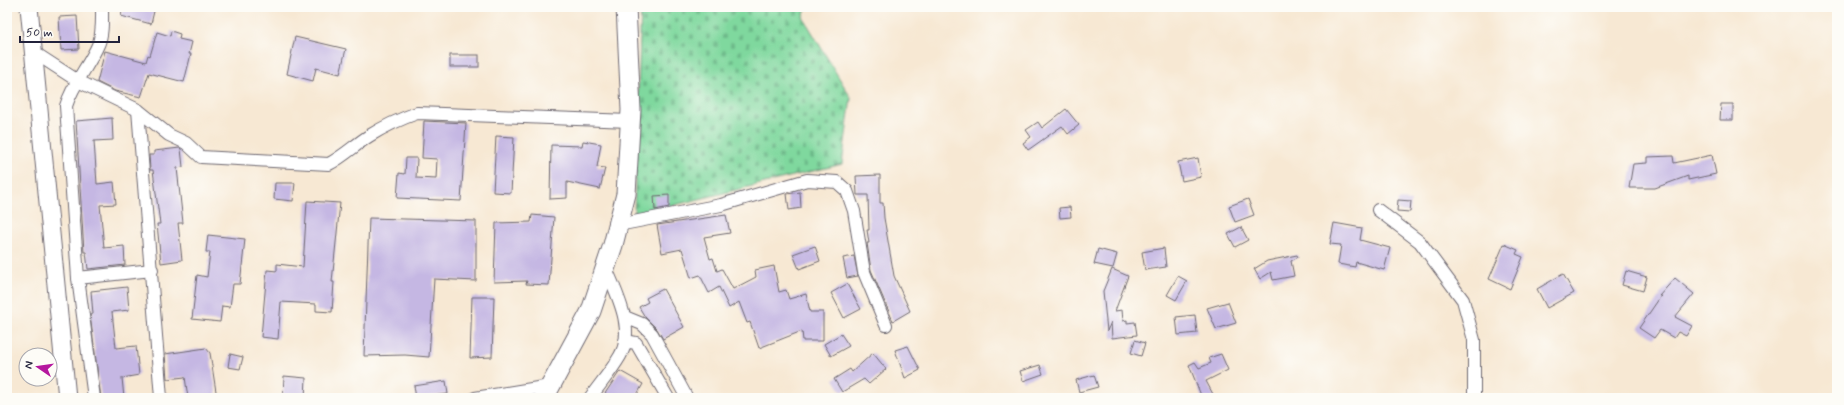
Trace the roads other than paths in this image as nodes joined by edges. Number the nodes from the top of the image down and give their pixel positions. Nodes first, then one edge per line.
1 (29, 7) edge
2 (102, 7) edge
3 (626, 7) edge
4 (35, 53) junction
5 (78, 81) junction
6 (138, 110) junction
7 (630, 121) junction
8 (1378, 210) dead end
9 (618, 225) junction
10 (606, 268) junction
11 (152, 270) junction
12 (78, 278) junction
13 (625, 316) junction
14 (642, 324) junction
15 (886, 325) dead end
16 (625, 341) junction
17 (547, 392) edge
18 (67, 398) edge
19 (94, 398) edge
20 (161, 398) edge
21 (475, 398) edge
22 (590, 398) edge
23 (668, 398) edge
24 (688, 398) edge
25 (1474, 398) edge

1 - 4 main road
2 - 5 street
3 - 7 main road
4 - 5 street
4 - 18 main road
5 - 6 street
5 - 12 street
6 - 7 street
6 - 11 street
7 - 9 main road
8 - 25 street
9 - 10 main road
9 - 15 street
10 - 13 street
10 - 17 main road
11 - 12 street
11 - 20 street
12 - 19 street
13 - 14 street
13 - 16 street
14 - 16 street
14 - 24 street
16 - 22 street
16 - 23 street
17 - 21 street

